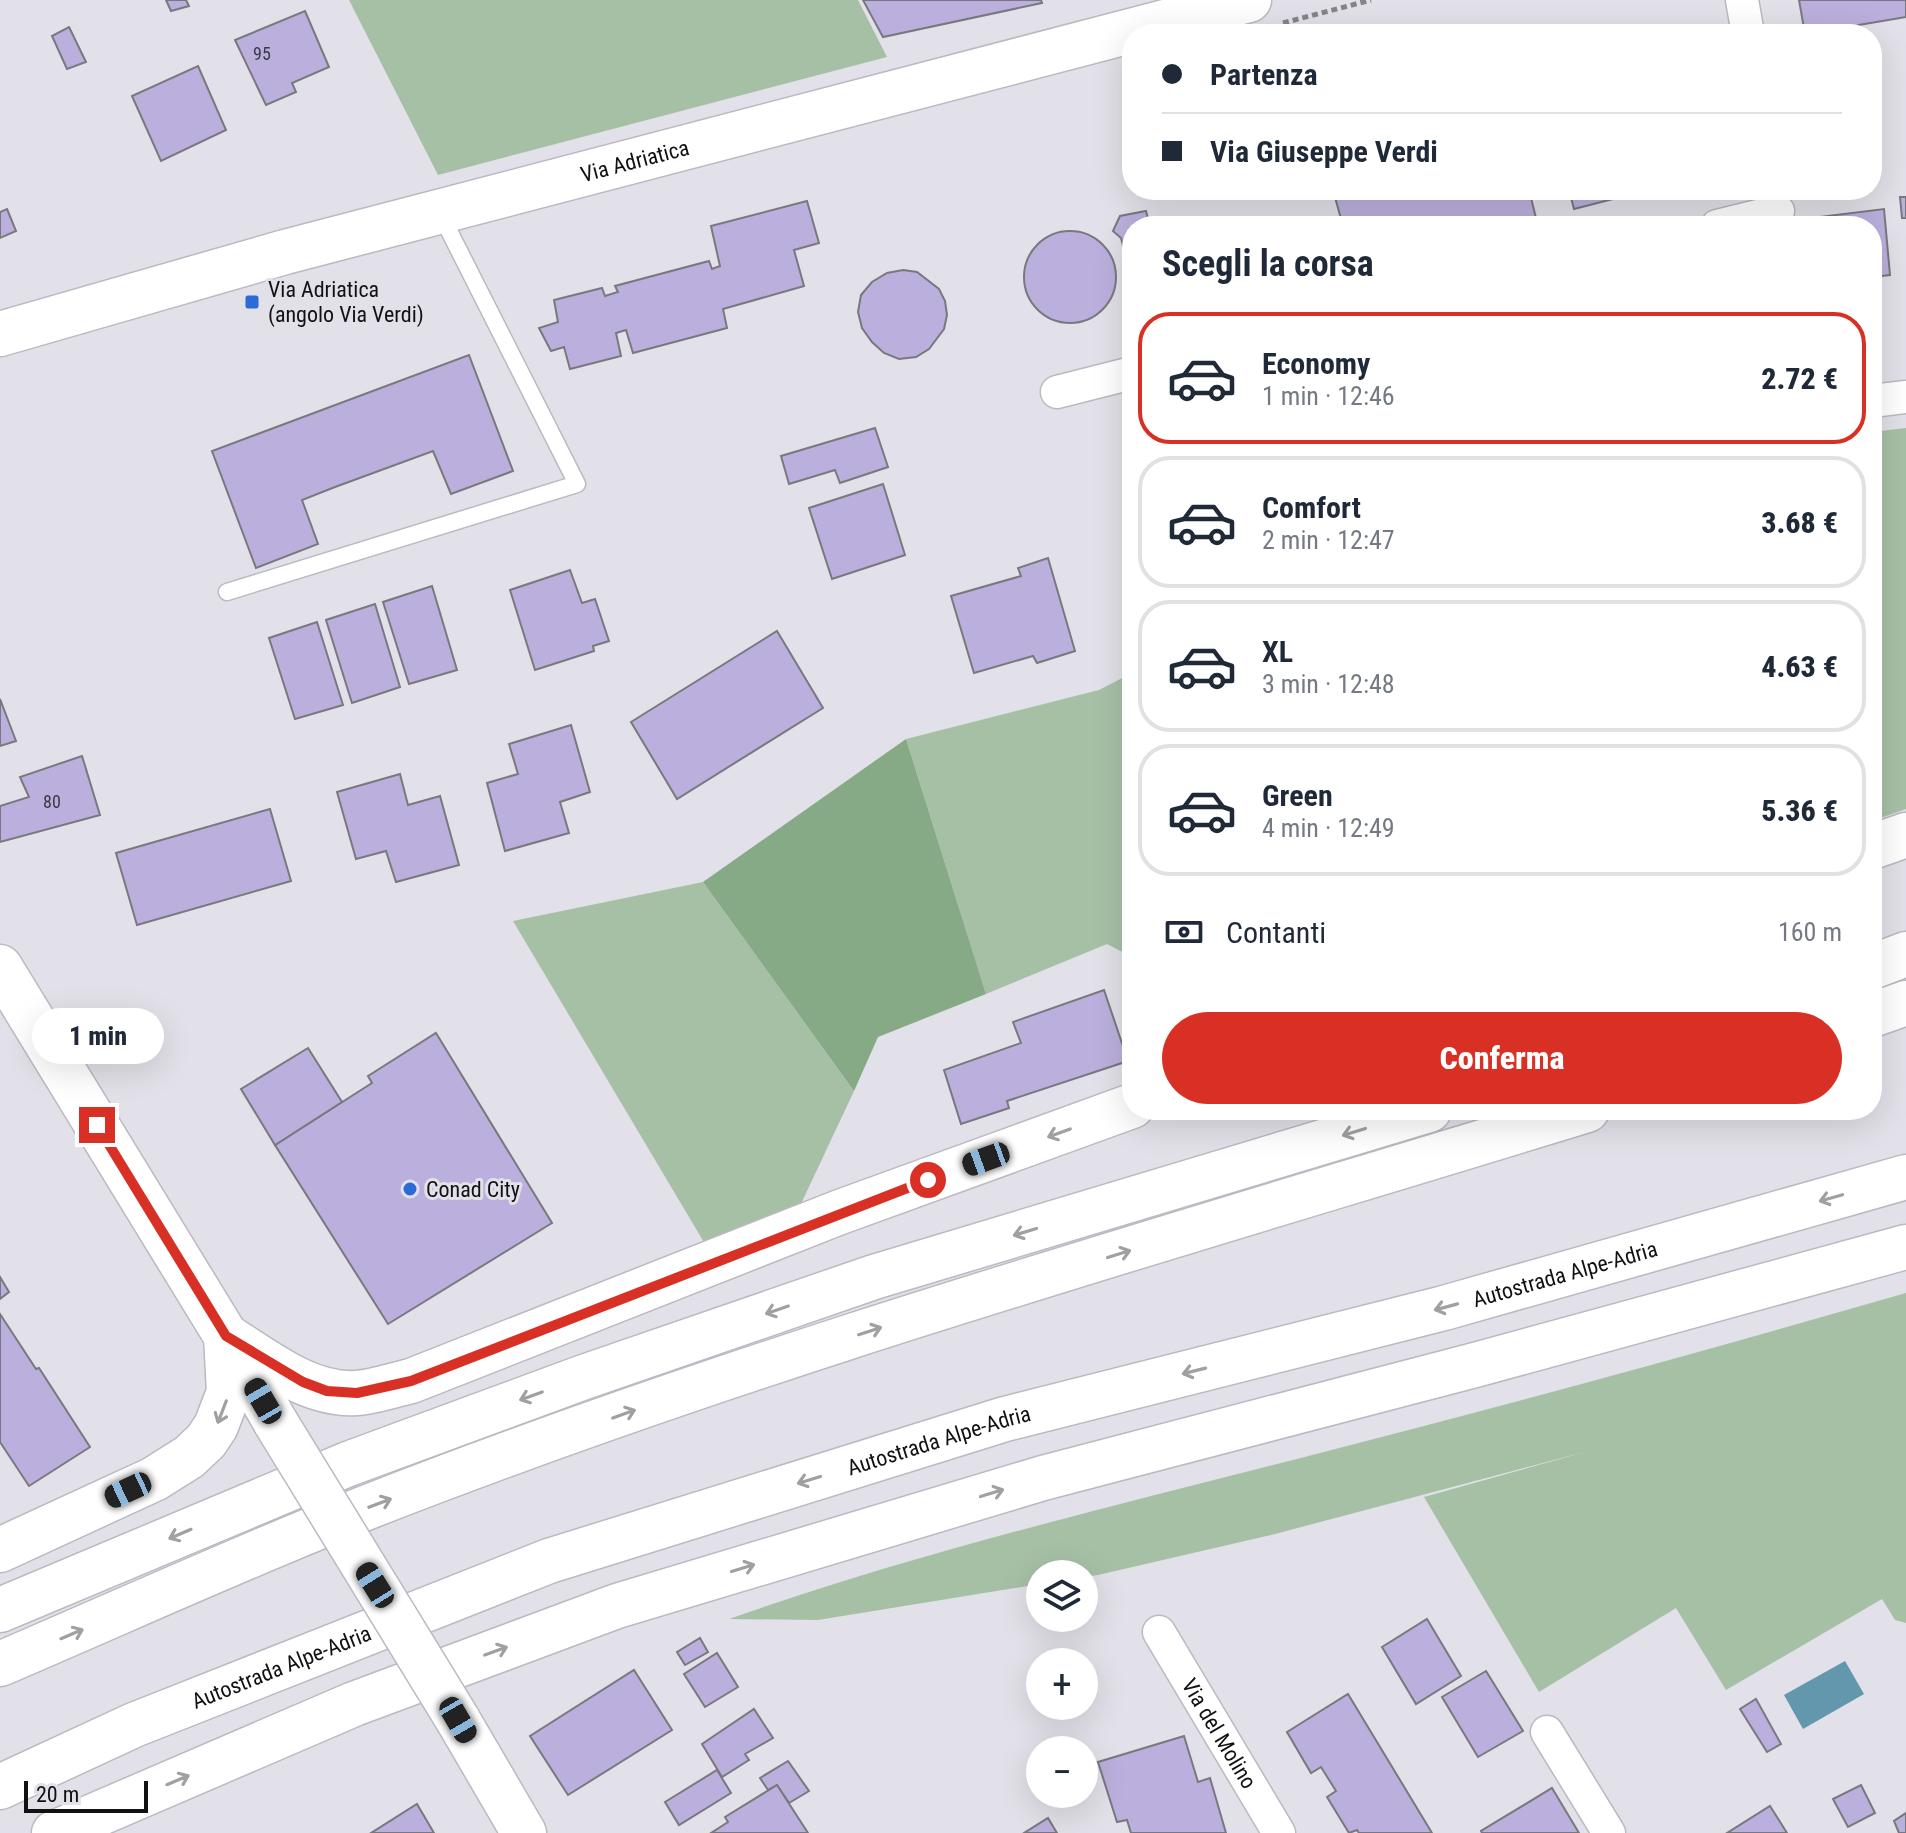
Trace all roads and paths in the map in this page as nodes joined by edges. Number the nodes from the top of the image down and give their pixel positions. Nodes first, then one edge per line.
1 (1371, 0) edge
2 (1742, 0) edge
3 (1259, 13) edge
4 (1214, 24) edge
5 (1746, 24) edge
6 (1122, 46) edge
7 (1777, 209) edge
8 (439, 212) junction
9 (1752, 216) edge
10 (7, 334) edge
11 (1122, 376) edge
12 (1057, 392) dead end
13 (1906, 397) edge
14 (1882, 400) edge
15 (227, 592) dead end
16 (1906, 835) edge
17 (1882, 843) edge
18 (1906, 954) edge
19 (1882, 963) edge
20 (0, 967) edge
21 (1906, 1003) edge
22 (1882, 1011) edge
23 (1122, 1110) edge
24 (1396, 1120) edge
25 (1554, 1120) edge
26 (1906, 1177) edge
27 (1906, 1247) edge
28 (226, 1336) junction
29 (0, 1550) edge
30 (0, 1610) edge
31 (1159, 1632) dead end
32 (0, 1664) edge
33 (1547, 1732) dead end
34 (0, 1787) edge
35 (54, 1833) edge
36 (524, 1833) edge
37 (1279, 1833) edge
38 (1609, 1833) edge

1 - 3 path
2 - 5 street
3 - 4 main road, Via Adriatica
6 - 8 main road, Via Adriatica
7 - 9 street
8 - 10 main road, Via Adriatica
8 - 15 lane
11 - 12 street
13 - 14 street
16 - 17 main road
18 - 19 main road
20 - 28 main road
21 - 22 main road
23 -> 28 main road
24 -> 30 main road
32 -> 25 main road
26 -> 34 main road, Autostrada Alpe-Adria
35 -> 27 main road
28 -> 29 main road
28 - 36 main road, bridge
31 - 37 street, Via del Molino
33 - 38 street

